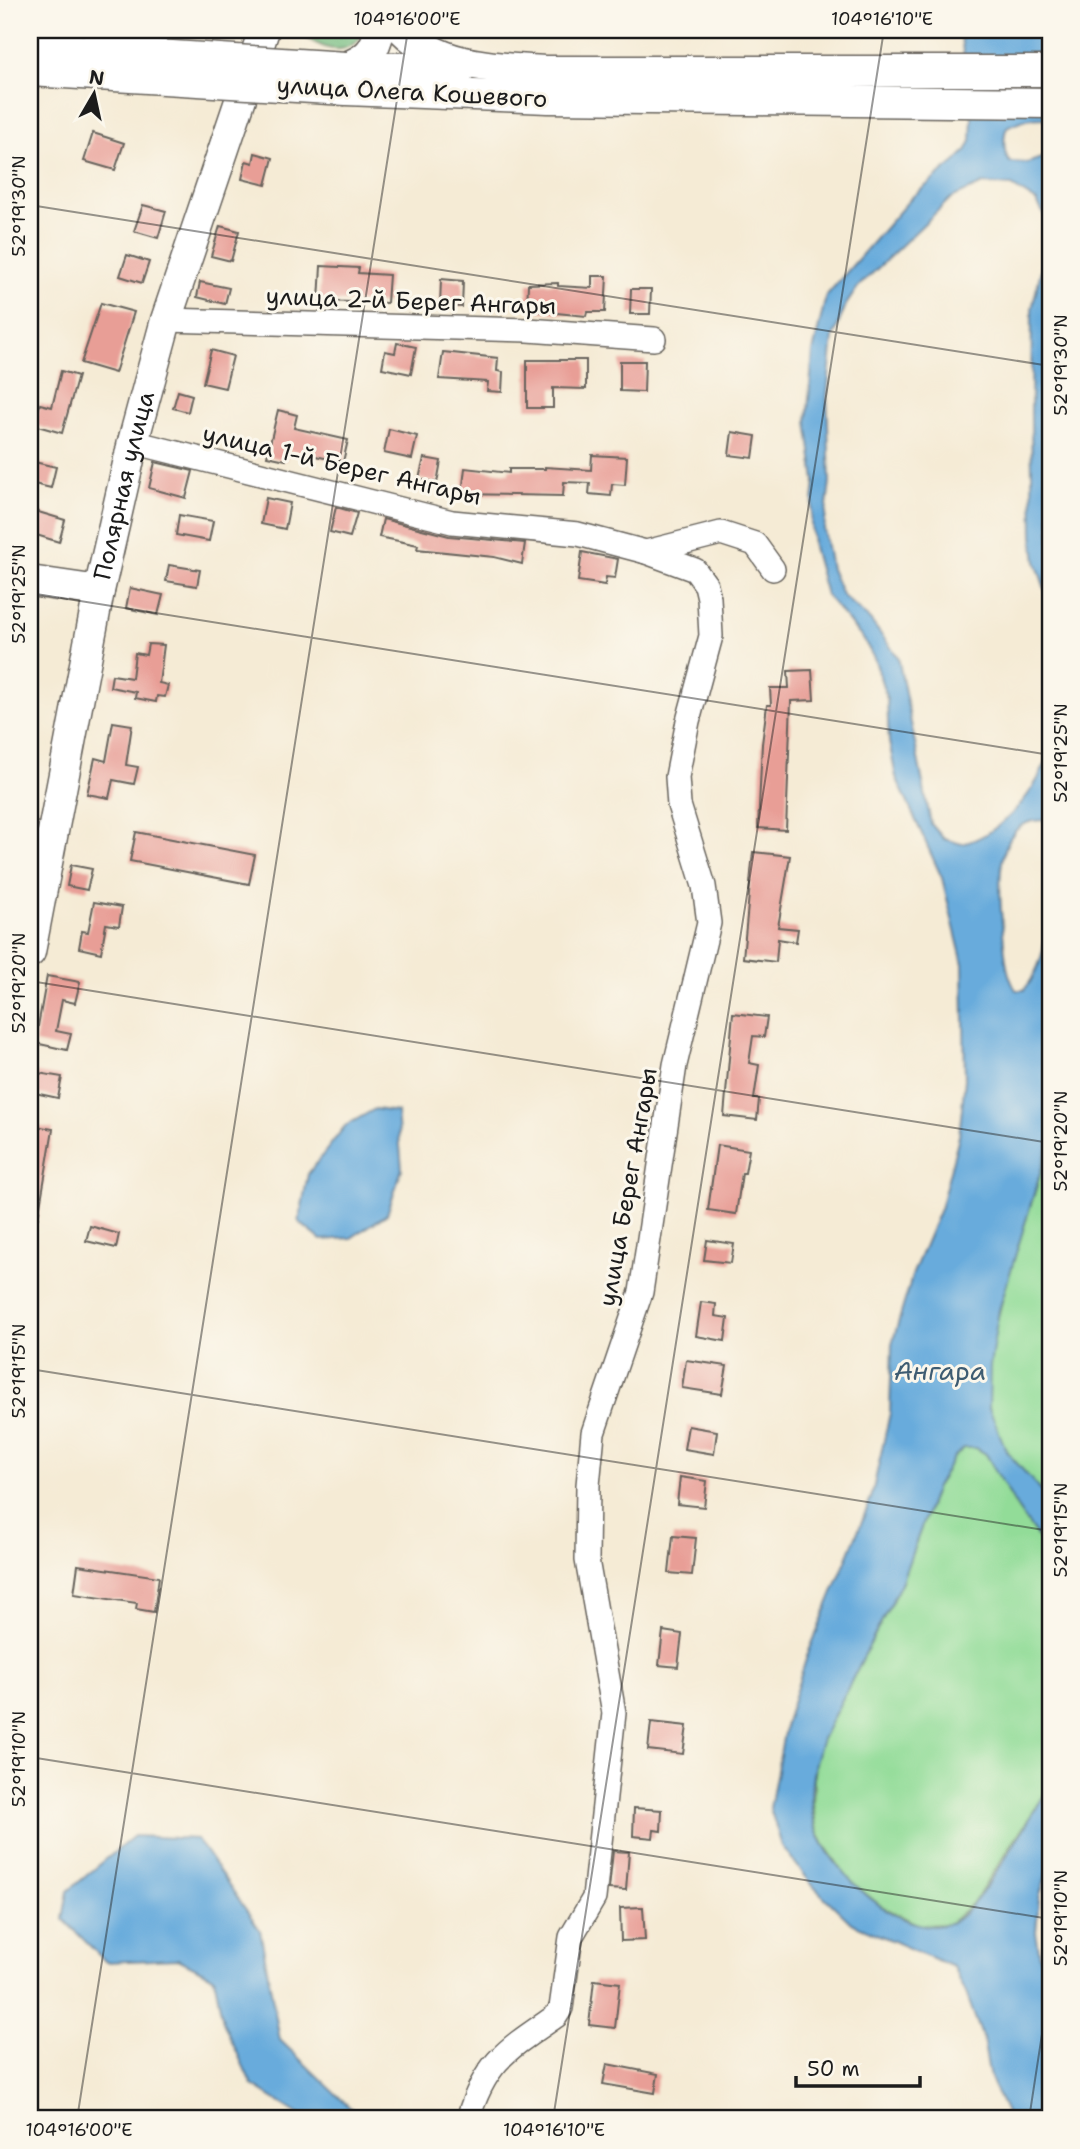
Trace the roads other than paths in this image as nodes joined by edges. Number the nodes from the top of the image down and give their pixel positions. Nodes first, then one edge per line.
1 (264, 30) edge
2 (379, 30) edge
3 (403, 30) edge
4 (30, 47) edge
5 (30, 71) edge
6 (544, 71) junction
7 (1050, 71) edge
8 (346, 79) junction
9 (793, 86) junction
10 (1050, 103) edge
11 (166, 320) junction
12 (654, 339) dead end
13 (133, 442) junction
14 (646, 552) junction
15 (773, 569) dead end
16 (30, 581) edge
17 (99, 592) junction
18 (30, 952) edge
19 (467, 2119) edge

1 - 11 main road, Полярная улица
2 - 8 main road
3 - 6 main road
4 - 8 main road, улица Олега Кошевого, bridge
5 - 8 main road, улица Олега Кошевого, bridge
6 - 8 main road, улица Олега Кошевого
6 - 9 main road
7 - 9 main road
8 - 9 main road, улица Олега Кошевого
9 - 10 main road
11 - 12 street, улица 2-й Берег Ангары
11 - 13 main road, Полярная улица
13 - 14 street, улица 1-й Берег Ангары
13 - 17 main road, Полярная улица
14 - 15 street, улица 1-й Берег Ангары
14 - 19 street, улица Берег Ангары
16 - 17 main road
17 - 18 main road, Полярная улица

